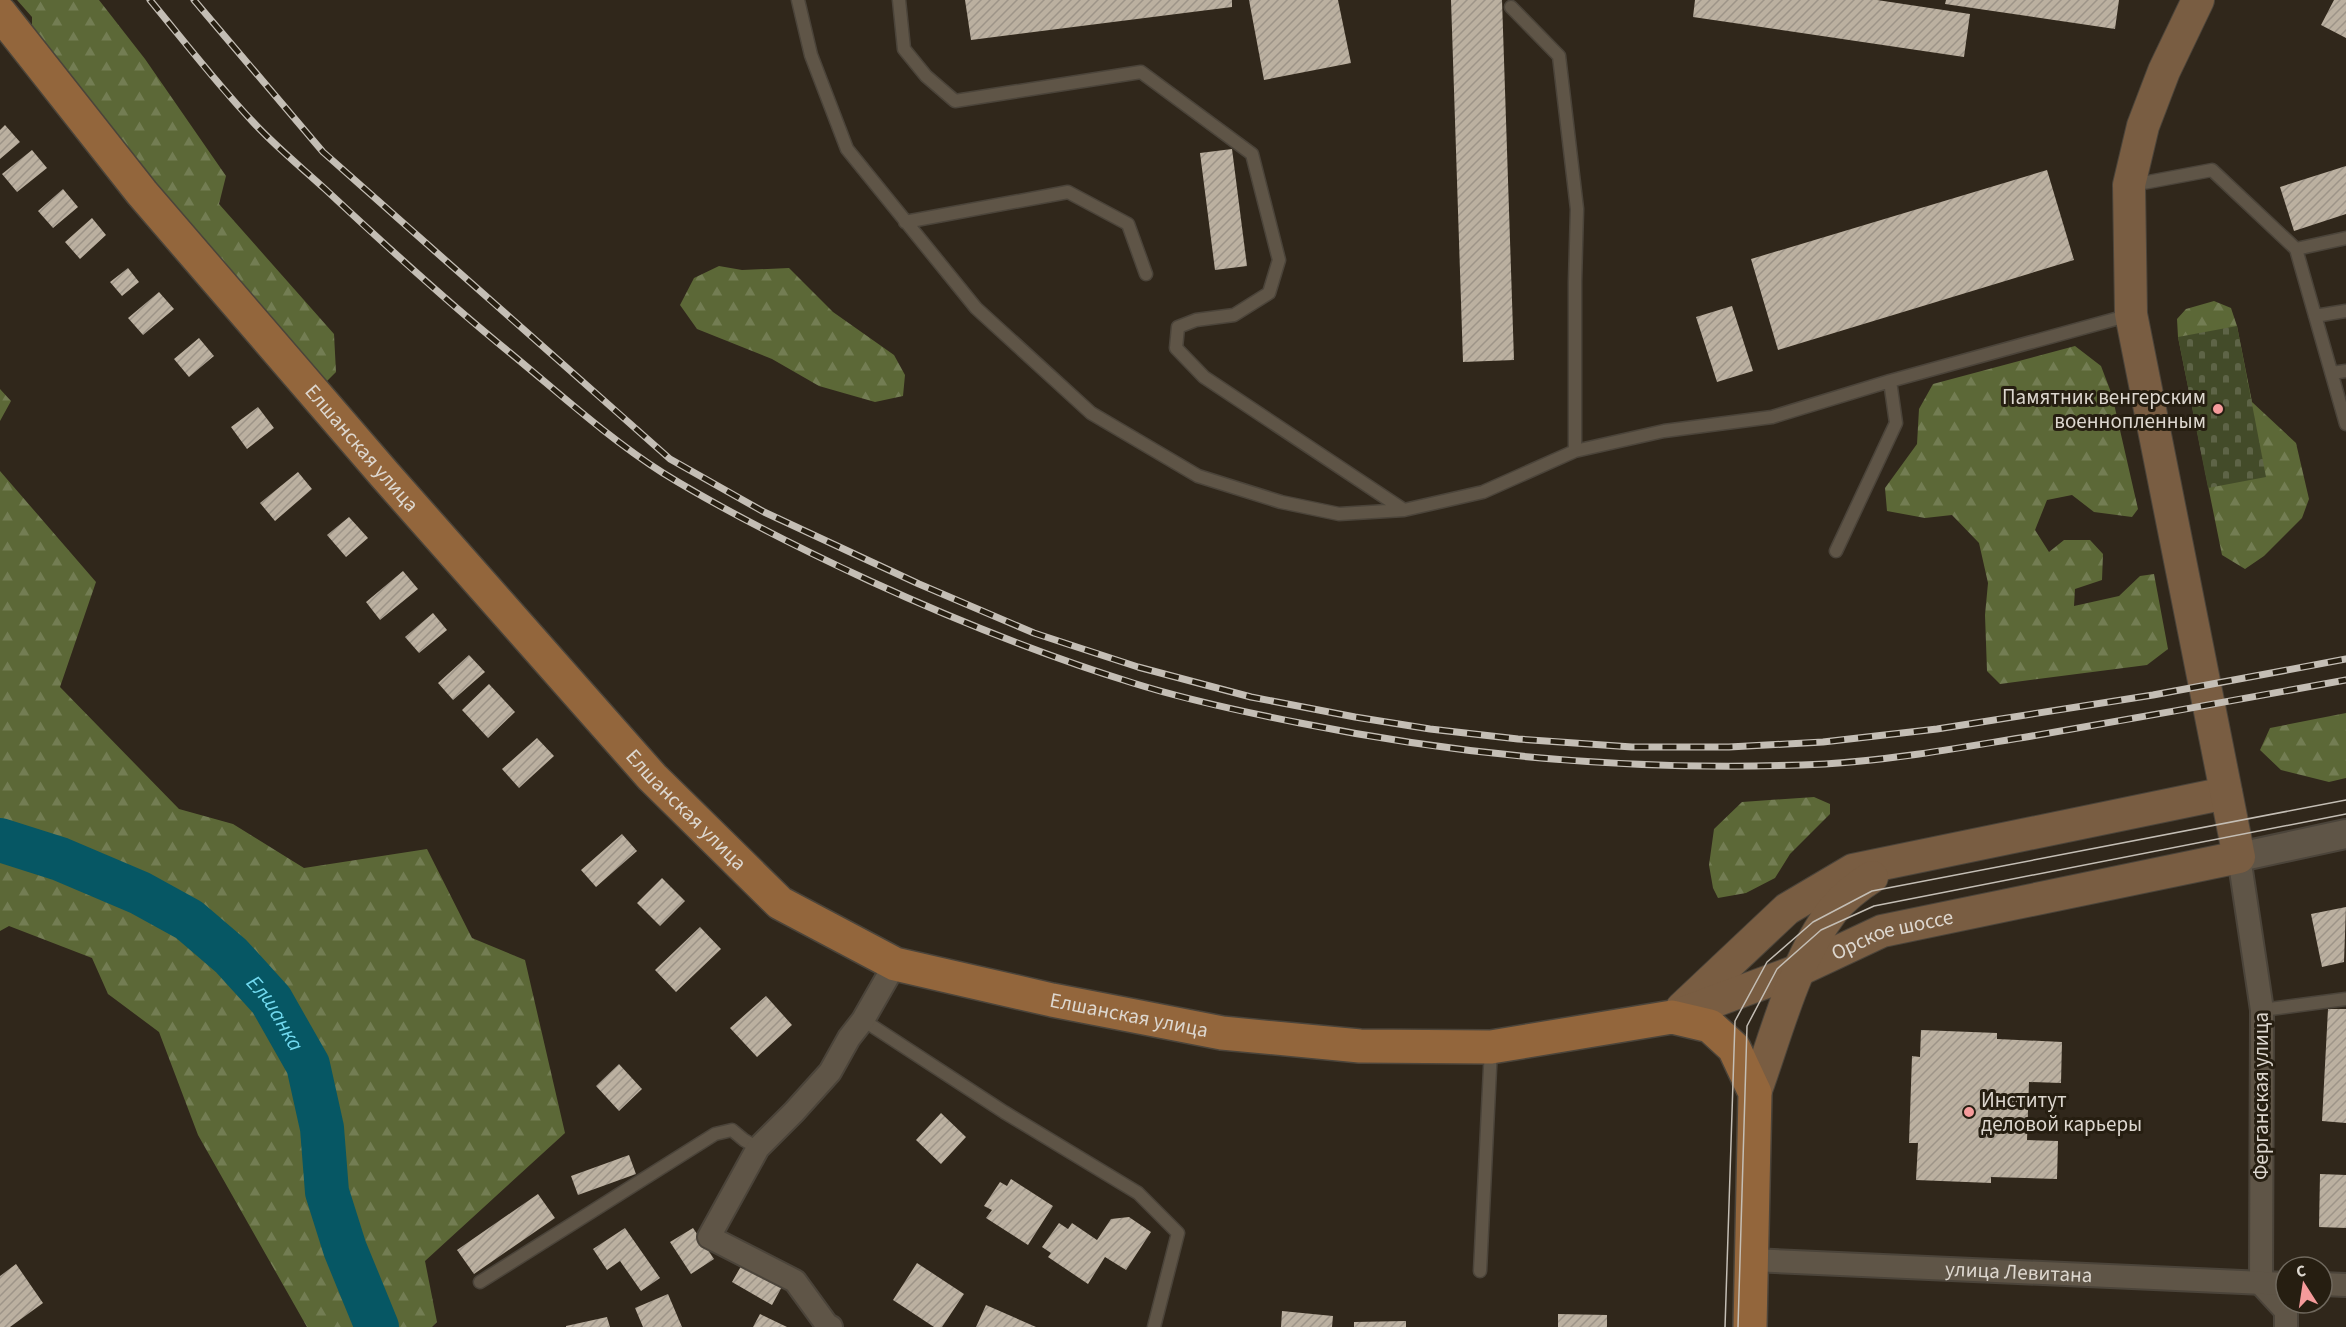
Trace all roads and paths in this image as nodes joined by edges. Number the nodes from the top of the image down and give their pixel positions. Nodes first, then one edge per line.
1 (798, 0) edge
2 (899, 0) edge
3 (2198, 0) edge
4 (1511, 7) dead end
5 (0, 13) edge
6 (2129, 185) junction
7 (905, 222) junction
8 (2346, 238) edge
9 (2296, 249) junction
10 (1146, 274) dead end
11 (2346, 311) edge
12 (2131, 315) junction
13 (2315, 316) junction
14 (2346, 371) edge
15 (2332, 373) junction
16 (1890, 381) junction
17 (2346, 424) edge
18 (1575, 451) junction
19 (1404, 510) junction
20 (1836, 551) dead end
21 (2226, 793) junction
22 (2346, 834) edge
23 (2239, 857) junction
24 (1900, 859) junction
25 (895, 964) junction
26 (1799, 970) junction
27 (2346, 999) edge
28 (2262, 1010) junction
29 (1672, 1017) junction
30 (863, 1020) junction
31 (1491, 1047) junction
32 (1755, 1092) junction
33 (759, 1148) junction
34 (1752, 1260) junction
35 (1480, 1271) dead end
36 (480, 1282) dead end
37 (2261, 1284) junction
38 (2274, 1284) edge
39 (2291, 1322) edge
40 (831, 1327) edge
41 (1154, 1327) edge
42 (1750, 1327) edge

1 - 7 lane
2 - 19 lane
3 - 6 main road
4 - 18 lane
5 - 25 main road, Елшанская улица
6 - 9 lane
6 - 12 main road
7 - 10 lane
7 - 19 lane
8 - 9 lane
9 - 13 lane
11 - 13 lane
12 - 16 lane
12 - 21 main road
13 - 15 lane
14 - 15 lane
15 - 17 lane
16 - 18 lane
16 - 20 lane
18 - 19 lane
21 - 23 main road
21 - 24 main road
22 - 23 street, Орское шоссе
23 - 26 main road, Орское шоссе
23 - 28 street, Ферганская улица
24 - 26 main road
24 - 29 main road
25 - 30 street
25 - 31 main road, Елшанская улица
26 - 29 main road, Орское шоссе
26 - 32 main road
27 - 28 lane
28 - 37 street, Ферганская улица
29 - 31 main road, Елшанская улица
29 - 32 main road
30 - 33 street
30 - 41 lane
31 - 35 lane
32 - 34 main road
33 - 36 lane
33 - 40 street
34 - 37 street, улица Левитана
34 - 42 main road
37 - 38 street, улица Левитана
37 - 39 street

